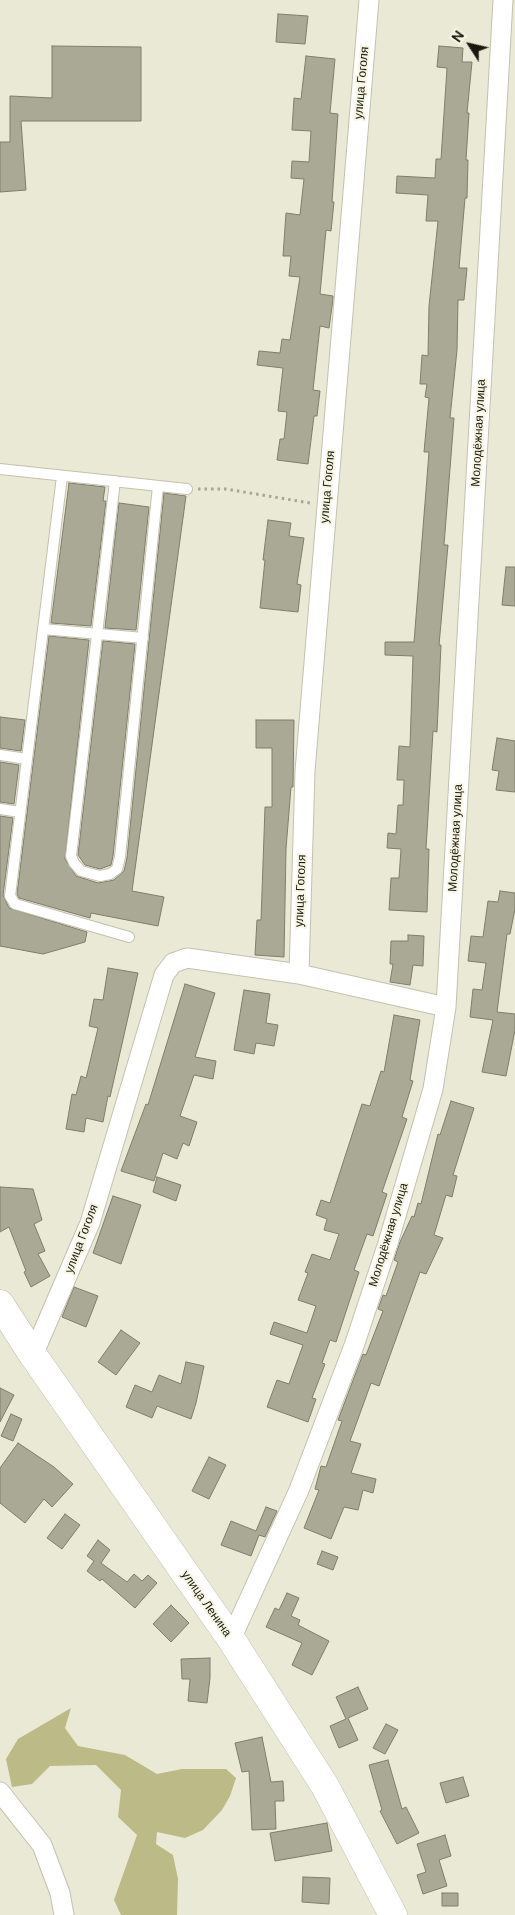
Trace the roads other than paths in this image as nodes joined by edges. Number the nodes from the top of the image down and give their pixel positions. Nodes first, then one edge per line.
1 (369, 0) edge
2 (503, 0) edge
3 (0, 469) edge
4 (62, 476) junction
5 (115, 482) junction
6 (158, 486) junction
7 (187, 489) road end
8 (43, 629) junction
9 (97, 634) junction
10 (143, 638) junction
11 (0, 755) edge
12 (27, 759) junction
13 (0, 809) edge
14 (20, 812) junction
15 (129, 937) dead end
16 (299, 974) junction
17 (446, 1007) junction
18 (0, 1304) edge
19 (33, 1355) junction
20 (231, 1638) junction
21 (0, 1792) edge
22 (64, 1915) edge
23 (393, 1915) edge

1 - 16 street, улица Гоголя
2 - 17 street, Молодёжная улица
3 - 4 lane
4 - 5 lane
4 - 8 lane
5 - 6 lane
5 - 9 lane
6 - 7 lane
6 - 10 lane
8 - 9 lane
8 - 12 lane
9 - 10 lane
9 - 10 lane
11 - 12 lane
12 - 14 lane
13 - 14 lane
14 - 15 lane
16 - 17 street
16 - 19 street, улица Гоголя
17 - 20 street, Молодёжная улица
18 - 19 main road, улица Ленина
19 - 20 main road, улица Ленина
20 - 23 main road, улица Ленина
21 - 22 street

